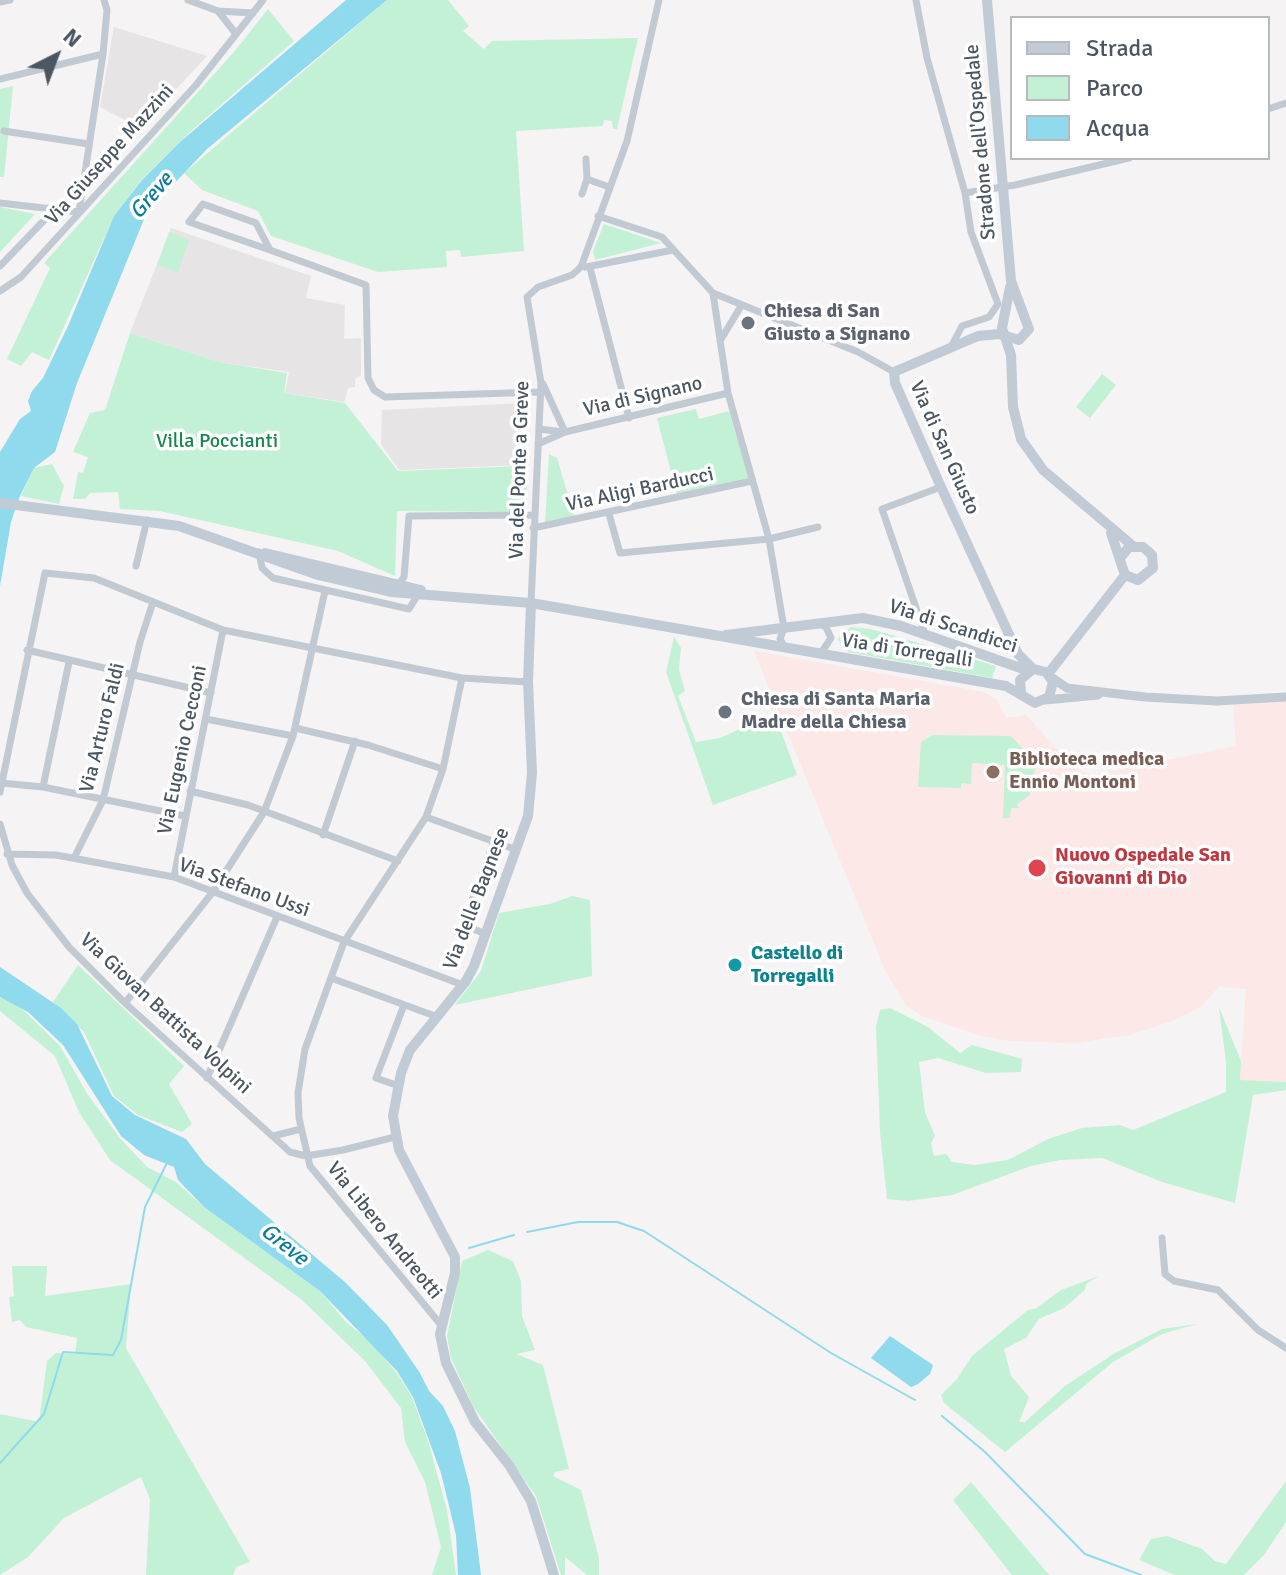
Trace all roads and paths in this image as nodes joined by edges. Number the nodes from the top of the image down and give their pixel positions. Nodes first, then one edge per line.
1 (10, 0) edge
2 (104, 0) edge
3 (111, 0) edge
4 (188, 0) edge
5 (263, 0) edge
6 (659, 0) edge
7 (916, 0) edge
8 (987, 0) edge
9 (0, 2) edge
10 (107, 10) junction
11 (218, 11) junction
12 (253, 13) junction
13 (236, 34) junction
14 (103, 54) junction
15 (0, 79) edge
16 (4, 131) dead end
17 (89, 144) junction
18 (586, 159) dead end
19 (1121, 160) edge
20 (587, 179) junction
21 (609, 187) junction
22 (1003, 188) junction
23 (965, 193) junction
24 (582, 194) dead end
25 (0, 203) edge
26 (54, 210) junction
27 (79, 212) junction
28 (598, 216) junction
29 (270, 250) junction
30 (673, 250) junction
31 (0, 266) edge
32 (585, 267) junction
33 (1011, 281) junction
34 (0, 291) edge
35 (710, 291) junction
36 (741, 306) junction
37 (1026, 317) junction
38 (1004, 318) junction
39 (1026, 335) junction
40 (978, 336) junction
41 (1006, 336) junction
42 (719, 343) junction
43 (951, 347) junction
44 (894, 372) junction
45 (1013, 375) junction
46 (540, 377) junction
47 (541, 392) junction
48 (728, 393) junction
49 (629, 418) junction
50 (539, 429) junction
51 (565, 432) junction
52 (538, 444) junction
53 (752, 481) junction
54 (941, 487) junction
55 (0, 503) edge
56 (609, 514) junction
57 (533, 515) junction
58 (147, 520) junction
59 (818, 527) dead end
60 (533, 528) junction
61 (1109, 528) junction
62 (769, 539) junction
63 (1133, 546) junction
64 (259, 552) junction
65 (1120, 558) junction
66 (136, 566) dead end
67 (1125, 575) junction
68 (370, 582) junction
69 (398, 585) junction
70 (325, 591) junction
71 (417, 596) junction
72 (449, 596) junction
73 (369, 600) junction
74 (153, 602) junction
75 (531, 603) junction
76 (819, 624) junction
77 (784, 628) junction
78 (223, 630) junction
79 (925, 634) junction
80 (712, 636) junction
81 (786, 649) junction
82 (27, 650) junction
83 (313, 650) junction
84 (819, 655) junction
85 (69, 662) junction
86 (1031, 670) junction
87 (1050, 676) junction
88 (133, 677) junction
89 (462, 678) junction
90 (528, 682) junction
91 (211, 693) junction
92 (1021, 693) junction
93 (1114, 694) junction
94 (1286, 697) edge
95 (1045, 700) junction
96 (206, 719) junction
97 (294, 732) junction
98 (355, 741) junction
99 (443, 769) junction
100 (1, 783) edge
101 (43, 787) junction
102 (190, 791) junction
103 (0, 792) edge
104 (103, 800) junction
105 (264, 812) junction
106 (185, 816) junction
107 (426, 817) junction
108 (0, 824) edge
109 (323, 835) junction
110 (494, 842) junction
111 (517, 850) junction
112 (7, 854) junction
113 (74, 858) junction
114 (398, 861) junction
115 (174, 877) junction
116 (212, 893) junction
117 (277, 917) junction
118 (486, 934) junction
119 (344, 942) junction
120 (331, 978) junction
121 (463, 985) junction
122 (125, 1003) junction
123 (404, 1005) junction
124 (435, 1016) junction
125 (207, 1078) junction
126 (399, 1086) junction
127 (301, 1129) junction
128 (273, 1136) junction
129 (395, 1137) junction
130 (306, 1156) junction
131 (1162, 1238) dead end
132 (441, 1325) junction
133 (1286, 1348) edge
134 (554, 1575) edge

1 - 9 street
2 - 10 street
3 - 10 street
4 - 11 street
5 - 12 street, Via Giuseppe Mazzini
6 - 21 street
7 - 23 street
8 - 22 main road, Stradone dell'Ospedale
10 - 14 street
11 - 12 street
11 - 13 street
12 - 13 street, Via Giuseppe Mazzini
13 - 27 street, Via Giuseppe Mazzini
14 - 15 street
14 - 17 street
16 - 17 street
17 - 27 street
18 - 20 street
19 - 22 street
20 - 21 street
20 - 24 street
21 - 28 street
22 - 23 street
22 - 33 main road, Stradone dell'Ospedale
23 - 43 street
25 - 26 street
26 - 27 street
26 - 31 street
27 - 34 street, Via Giuseppe Mazzini
28 - 30 street, Via di San Giusto
28 - 32 street
29 - 29 street
29 - 47 street
30 - 32 street
30 - 35 street, Via di San Giusto
32 - 46 street, Via del Ponte a Greve
32 - 49 street
33 - 37 main road, Stradone dell'Ospedale
33 - 38 main road, Stradone dell'Ospedale
35 - 36 street, Via di San Giusto
35 - 42 street
36 - 42 street
36 - 44 street, Via di San Giusto
37 - 38 main road
37 - 39 main road
38 - 40 main road
38 - 41 main road
39 - 41 main road
39 - 45 main road
40 - 41 main road
40 - 43 main road
41 - 45 main road
42 - 48 street
43 - 44 main road
44 - 54 main road, Via di San Giusto
45 - 61 main road
46 - 47 street, Via del Ponte a Greve
46 - 51 street
47 - 50 street, Via del Ponte a Greve
48 - 49 street, Via di Signano
48 - 53 street
49 - 51 street, Via di Signano
50 - 51 street
50 - 52 street, Via del Ponte a Greve
51 - 52 street
52 - 57 street, Via del Ponte a Greve
53 - 56 street, Via Aligi Barducci
53 - 62 street
54 - 79 street
54 - 86 main road, Via di San Giusto
55 - 58 main road
56 - 60 street, Via Aligi Barducci
56 - 62 street
57 - 60 street, Via del Ponte a Greve
57 - 69 street
58 - 64 main road
58 - 66 street
59 - 62 street
60 - 75 street, Via del Ponte a Greve
61 - 63 main road
61 - 65 main road
62 - 77 street
63 - 65 main road
63 - 67 main road
64 - 68 main road
64 - 70 street
65 - 67 main road
67 - 87 main road
68 - 69 main road
68 - 71 main road
68 - 73 street
69 - 72 main road
70 - 73 street
70 - 83 street
71 - 72 main road
71 - 73 street
72 - 75 main road, Via di Torregalli
74 - 78 street
74 - 82 street
74 - 88 street, Via Arturo Faldi
75 - 80 main road, Via di Torregalli
75 - 90 main road, Via delle Bagnese
76 - 77 main road, Via di Scandicci
76 - 79 main road, Via di Scandicci
76 - 84 street
77 - 80 main road, Via di Torregalli
77 - 81 street
78 - 83 street
78 - 91 street, Via Eugenio Cecconi
79 - 86 main road, Via di Scandicci
80 - 81 main road, Via di Torregalli
81 - 84 main road, Via di Torregalli
82 - 85 street
82 - 100 street
83 - 89 street
83 - 97 street
84 - 92 main road, Via di Torregalli
85 - 88 street
85 - 101 street
86 - 87 main road, Via di Scandicci
86 - 92 main road, Via di Scandicci
87 - 93 street, Via di Scandicci
87 - 95 main road
88 - 91 street
88 - 104 street, Via Arturo Faldi
89 - 90 street
89 - 99 street
90 - 111 main road, Via delle Bagnese
91 - 96 street, Via Eugenio Cecconi
92 - 95 main road, Via di Scandicci
93 - 94 street, Via di Scandicci
93 - 95 street, Via di Scandicci
96 - 97 street
96 - 102 street, Via Eugenio Cecconi
97 - 98 street
97 - 105 street
98 - 99 street
98 - 109 street
99 - 107 street
100 - 101 street
100 - 103 street
101 - 104 street
102 - 105 street
102 - 106 street, Via Eugenio Cecconi
104 - 106 street
104 - 113 street, Via Arturo Faldi
105 - 109 street
105 - 116 street
106 - 115 street, Via Eugenio Cecconi
107 - 110 street
107 - 114 street
108 - 112 street, Via Giovan Battista Volpini
109 - 114 street
110 - 111 street
110 - 118 street
111 - 118 main road, Via delle Bagnese
112 - 113 street, Via Stefano Ussi
112 - 122 street, Via Giovan Battista Volpini
113 - 115 street, Via Stefano Ussi
114 - 119 street
115 - 116 street, Via Stefano Ussi
116 - 117 street, Via Stefano Ussi
116 - 122 street
117 - 119 street, Via Stefano Ussi
117 - 125 street
118 - 121 main road, Via delle Bagnese
119 - 120 street
119 - 121 street, Via Stefano Ussi
120 - 123 street
120 - 127 street
121 - 124 main road, Via delle Bagnese
122 - 125 street, Via Giovan Battista Volpini
123 - 124 street
123 - 126 street
124 - 126 main road, Via delle Bagnese
125 - 128 street, Via Giovan Battista Volpini
126 - 129 main road, Via delle Bagnese
127 - 128 street
127 - 130 street
128 - 130 street, Via Giovan Battista Volpini
129 - 130 street
129 - 132 main road, Via delle Bagnese
130 - 132 street, Via Libero Andreotti
131 - 133 street
132 - 134 main road, Via delle Bagnese

